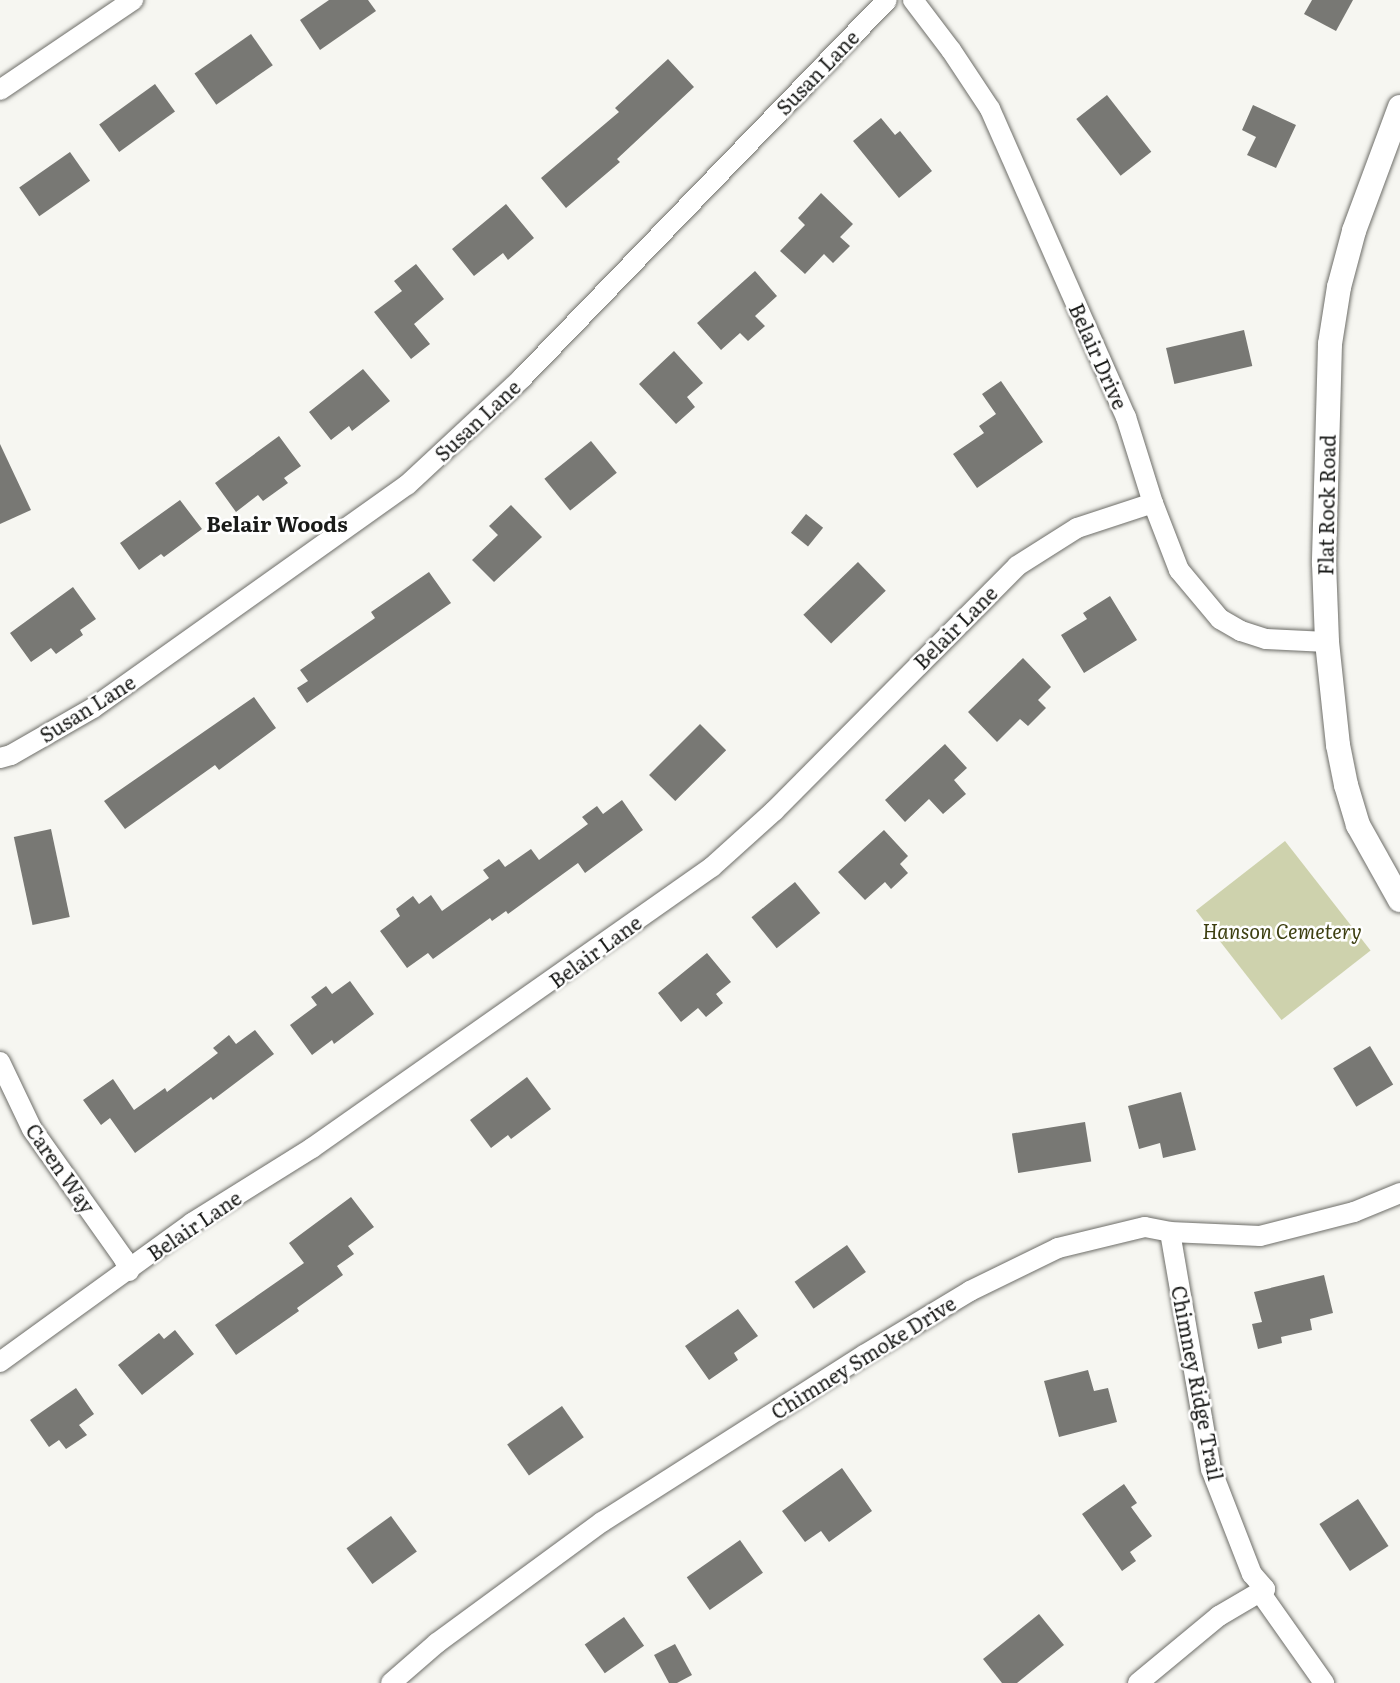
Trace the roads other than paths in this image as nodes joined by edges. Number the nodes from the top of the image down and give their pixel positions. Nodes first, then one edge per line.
1 (133, 0) edge
2 (887, 0) edge
3 (913, 0) edge
4 (0, 90) edge
5 (1400, 106) edge
6 (1153, 503) junction
7 (1327, 642) junction
8 (0, 758) edge
9 (1400, 900) edge
10 (0, 1062) edge
11 (1400, 1193) edge
12 (1170, 1232) junction
13 (129, 1271) junction
14 (0, 1362) edge
15 (1265, 1589) junction
16 (391, 1683) edge
17 (1138, 1683) edge
18 (1324, 1683) edge

1 - 4 street
2 - 8 street, Susan Lane
3 - 6 street, Belair Drive
5 - 7 street, Flat Rock Road
6 - 7 street, Belair Drive
6 - 13 street, Belair Lane
7 - 9 street, Flat Rock Road
10 - 13 street, Caren Way
11 - 12 street, Chimney Smoke Drive
12 - 15 street, Chimney Ridge Trail
12 - 16 street, Chimney Smoke Drive
13 - 14 street, Belair Lane
15 - 17 street
15 - 18 street, Chimney Ridge Trail

